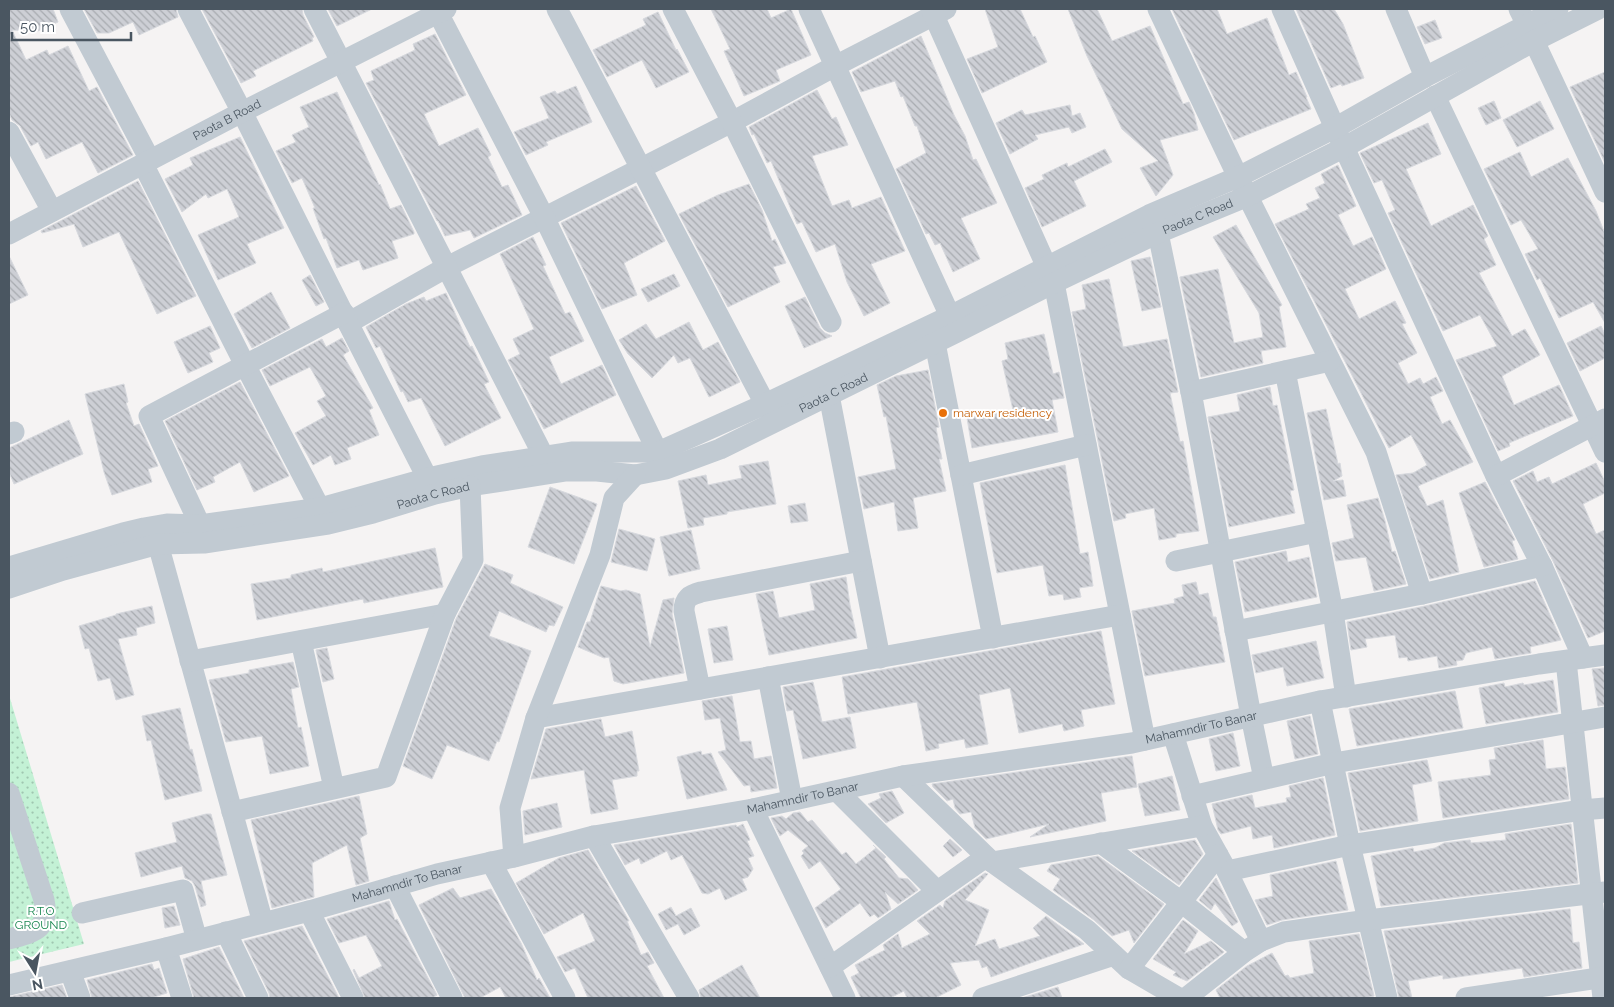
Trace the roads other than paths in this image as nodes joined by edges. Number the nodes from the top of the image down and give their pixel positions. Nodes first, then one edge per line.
1 (70, 9) edge
2 (188, 9) edge
3 (314, 9) edge
4 (557, 9) edge
5 (673, 9) edge
6 (809, 9) edge
7 (1158, 9) edge
8 (1282, 9) edge
9 (1396, 9) edge
10 (1558, 9) edge
11 (1598, 9) edge
12 (440, 10) edge
13 (937, 11) edge
14 (1527, 25) edge
15 (342, 61) junction
16 (835, 66) junction
17 (1425, 77) junction
18 (1435, 96) junction
19 (242, 112) junction
20 (732, 122) junction
21 (1335, 128) junction
22 (9, 132) edge
23 (1345, 147) junction
24 (147, 162) junction
25 (640, 168) junction
26 (1238, 177) junction
27 (1605, 192) edge
28 (1248, 196) junction
29 (52, 211) junction
30 (544, 217) junction
31 (1154, 224) junction
32 (9, 234) edge
33 (447, 267) junction
34 (1050, 274) junction
35 (346, 318) junction
36 (831, 322) dead end
37 (954, 324) junction
38 (935, 343) junction
39 (1330, 360) junction
40 (245, 366) junction
41 (1285, 371) junction
42 (1191, 392) junction
43 (829, 395) junction
44 (770, 413) junction
45 (1599, 422) edge
46 (1086, 445) junction
47 (1605, 452) edge
48 (543, 456) junction
49 (662, 461) junction
50 (635, 475) junction
51 (961, 475) junction
52 (1496, 476) junction
53 (432, 486) junction
54 (470, 486) junction
55 (324, 516) junction
56 (1317, 532) junction
57 (202, 534) junction
58 (158, 544) junction
59 (1220, 553) junction
60 (861, 561) junction
61 (1176, 561) dead end
62 (1542, 566) junction
63 (9, 567) edge
64 (9, 588) edge
65 (1422, 594) junction
66 (1333, 612) junction
67 (445, 614) junction
68 (1120, 615) junction
69 (1235, 631) junction
70 (993, 638) junction
71 (301, 640) junction
72 (1605, 655) edge
73 (880, 658) junction
74 (1574, 659) junction
75 (190, 661) junction
76 (768, 677) junction
77 (700, 689) junction
78 (1346, 697) junction
79 (1320, 701) junction
80 (1250, 716) junction
81 (1605, 717) edge
82 (536, 718) junction
83 (1573, 722) junction
84 (1173, 734) junction
85 (1145, 740) junction
86 (1334, 763) junction
87 (902, 776) junction
88 (1264, 779) junction
89 (334, 788) junction
90 (837, 791) junction
91 (9, 793) edge
92 (1192, 796) junction
93 (792, 800) junction
94 (1605, 808) edge
95 (753, 809) junction
96 (1582, 810) junction
97 (232, 812) junction
98 (1202, 826) junction
99 (594, 836) junction
100 (1102, 843) junction
101 (1350, 845) junction
102 (514, 857) junction
103 (989, 859) junction
104 (491, 862) junction
105 (1223, 863) junction
106 (395, 886) junction
107 (937, 891) junction
108 (1598, 892) edge
109 (1180, 901) junction
110 (309, 911) junction
111 (82, 913) dead end
112 (1368, 920) junction
113 (263, 923) junction
114 (226, 932) junction
115 (9, 939) edge
116 (197, 940) junction
117 (1253, 947) junction
118 (166, 948) junction
119 (1121, 962) junction
120 (830, 967) junction
121 (70, 971) junction
122 (1603, 984) edge
123 (9, 985) edge
124 (80, 998) edge
125 (182, 998) edge
126 (258, 998) edge
127 (353, 998) edge
128 (452, 998) edge
129 (565, 998) edge
130 (689, 998) edge
131 (845, 998) edge
132 (983, 998) edge
133 (1179, 998) edge
134 (1186, 998) edge
135 (1387, 998) edge
136 (1466, 998) edge

1 - 24 street
2 - 19 street
3 - 15 street
4 - 25 street
5 - 20 street
6 - 16 street
7 - 26 street
8 - 21 street
9 - 17 street
10 - 14 street
11 - 14 street, Paota C Road
12 - 15 street, Paota B Road
12 - 30 street
13 - 16 street
13 - 34 street
14 - 17 street
14 - 18 street, Paota C Road
14 - 27 street
15 - 19 street, Paota B Road
15 - 33 street
16 - 20 street
16 - 37 street
17 - 21 street
18 - 23 street, Paota C Road
18 - 45 street
19 - 24 street, Paota B Road
19 - 35 street
20 - 25 street
20 - 36 street
21 - 23 street
21 - 26 street
22 - 29 street
23 - 28 street, Paota C Road
23 - 52 street
24 - 29 street, Paota B Road
24 - 40 street
25 - 30 street
25 - 44 street
26 - 28 street
26 - 31 street
28 - 31 street, Paota C Road
28 - 39 street
29 - 32 street, Paota B Road
30 - 33 street
30 - 49 street
31 - 34 street, Paota C Road
31 - 42 street
33 - 35 street
33 - 48 street
34 - 37 street, Paota C Road
34 - 46 street
35 - 40 street
35 - 53 street
37 - 38 street, Paota C Road
37 - 44 street
38 - 43 street, Paota C Road
38 - 51 street
39 - 41 street
39 - 65 street
40 - 55 street
40 - 57 street
41 - 42 street
41 - 56 street
42 - 59 street
43 - 44 street, Paota C Road
43 - 60 street
44 - 49 street, Paota C Road
45 - 47 street
45 - 52 street
46 - 51 street
46 - 68 street
48 - 49 street
48 - 53 street
49 - 50 street, Paota C Road
50 - 54 street, Paota C Road
50 - 82 street
51 - 70 street
52 - 62 street
53 - 54 street, Paota C Road
53 - 55 street, Paota C Road
54 - 67 street
55 - 57 street, Paota C Road
56 - 59 street
56 - 66 street
57 - 58 street, Paota C Road
57 - 63 street
58 - 64 street, Paota C Road
58 - 75 street
59 - 61 street
59 - 69 street
60 - 73 street
60 - 77 street
62 - 65 street
62 - 74 street
65 - 66 street
66 - 69 street
66 - 78 street
67 - 71 street
67 - 89 street
68 - 70 street
68 - 85 street
69 - 80 street
70 - 73 street
71 - 75 street
71 - 89 street
72 - 74 street, Mahamndir To Banar
73 - 76 street
74 - 78 street, Mahamndir To Banar
74 - 83 street
75 - 97 street
76 - 77 street
76 - 93 street
77 - 82 street
78 - 79 street, Mahamndir To Banar
79 - 80 street, Mahamndir To Banar
79 - 86 street
80 - 84 street, Mahamndir To Banar
80 - 88 street
81 - 83 street
82 - 102 street
83 - 86 street
83 - 96 street
84 - 85 street, Mahamndir To Banar
84 - 92 street
85 - 87 street, Mahamndir To Banar
86 - 88 street
86 - 101 street
87 - 90 street, Mahamndir To Banar
87 - 103 street
88 - 92 street
89 - 97 street
90 - 93 street, Mahamndir To Banar
90 - 107 street
91 - 115 street
92 - 98 street
93 - 95 street, Mahamndir To Banar
94 - 96 street
95 - 99 street, Mahamndir To Banar
95 - 120 street
96 - 101 street
96 - 108 street
97 - 113 street
98 - 100 street
98 - 105 street
99 - 102 street, Mahamndir To Banar
99 - 130 street
100 - 103 street
100 - 109 street
101 - 105 street
101 - 112 street
102 - 104 street, Mahamndir To Banar
103 - 107 street
103 - 119 street
104 - 106 street, Mahamndir To Banar
104 - 129 street
105 - 109 street
105 - 117 street
106 - 110 street, Mahamndir To Banar
106 - 128 street
107 - 120 street
108 - 112 street
108 - 122 street
109 - 117 street
109 - 119 street
110 - 113 street, Mahamndir To Banar
110 - 127 street
111 - 116 street
112 - 117 street
112 - 135 street
113 - 114 street, Mahamndir To Banar
114 - 116 street, Mahamndir To Banar
114 - 126 street
116 - 118 street, Mahamndir To Banar
117 - 134 street
118 - 121 street, Mahamndir To Banar
118 - 125 street
119 - 132 street
119 - 133 street
120 - 131 street
121 - 123 street, Mahamndir To Banar
121 - 124 street
122 - 136 street

